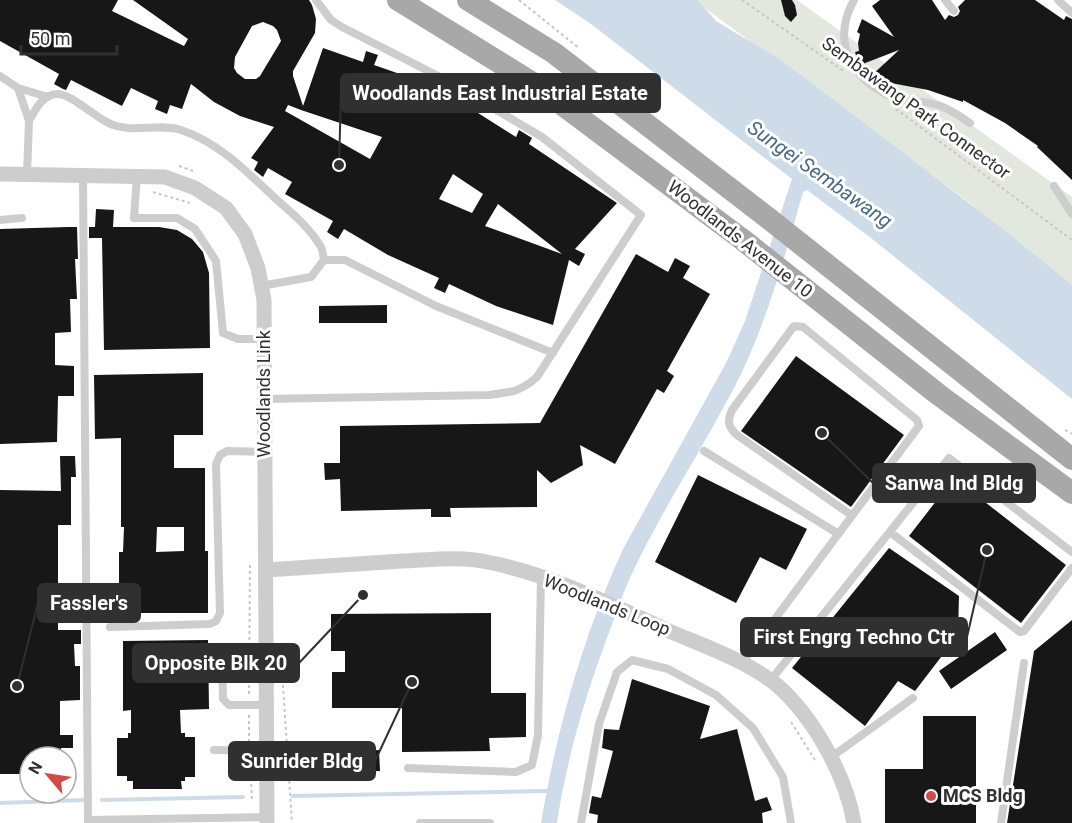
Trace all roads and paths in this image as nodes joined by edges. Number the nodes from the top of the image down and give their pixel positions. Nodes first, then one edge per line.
1 (316, 0) edge
2 (398, 0) edge
3 (468, 0) edge
4 (742, 0) edge
5 (854, 0) edge
6 (945, 0) edge
7 (1058, 0) edge
8 (954, 11) dead end
9 (1072, 13) edge
10 (0, 76) edge
11 (853, 78) dead end
12 (18, 88) junction
13 (48, 97) junction
14 (890, 105) dead end
15 (29, 121) junction
16 (970, 123) dead end
17 (176, 165) dead end
18 (0, 174) edge
19 (27, 174) junction
20 (201, 174) dead end
21 (83, 175) junction
22 (136, 183) junction
23 (1054, 186) dead end
24 (196, 205) dead end
25 (1072, 214) edge
26 (22, 218) dead end
27 (0, 220) edge
28 (1072, 240) edge
29 (324, 260) junction
30 (261, 286) junction
31 (264, 339) junction
32 (553, 353) junction
33 (264, 399) junction
34 (704, 451) dead end
35 (265, 452) junction
36 (1072, 459) edge
37 (1072, 493) edge
38 (851, 515) junction
39 (890, 532) junction
40 (837, 533) junction
41 (1072, 552) edge
42 (250, 556) dead end
43 (1072, 568) edge
44 (266, 570) junction
45 (540, 577) junction
46 (110, 627) dead end
47 (281, 648) dead end
48 (222, 656) dead end
49 (742, 663) junction
50 (1024, 663) dead end
51 (770, 681) junction
52 (913, 698) dead end
53 (249, 705) junction
54 (266, 705) junction
55 (785, 714) dead end
56 (214, 750) dead end
57 (250, 751) junction
58 (267, 751) junction
59 (825, 763) junction
60 (408, 768) dead end
61 (262, 819) edge
62 (223, 820) edge
63 (88, 821) edge
64 (292, 823) edge
65 (420, 823) edge
66 (490, 823) edge
67 (581, 823) edge
68 (791, 823) edge
69 (854, 823) edge
70 (1001, 823) edge

1 - 32 lane
2 - 37 main road, Woodlands Avenue 10
3 - 36 main road, Woodlands Avenue 10
4 - 11 path, Sembawang Park Connector
5 - 16 lane
6 - 8 lane
7 - 9 lane
10 - 12 lane
12 - 13 lane
12 - 15 lane
13 - 15 lane
13 - 29 lane
14 - 28 path, Sembawang Park Connector
15 - 19 lane
17 - 20 path
18 - 19 street, Woodlands Link
19 - 21 street, Woodlands Link
21 - 22 street, Woodlands Link
21 - 63 lane
22 - 24 path
22 - 30 street, Woodlands Link
22 - 31 lane
23 - 25 lane
26 - 27 lane
29 - 30 lane
29 - 32 lane
30 - 31 street, Woodlands Link
31 - 33 street, Woodlands Link
32 - 33 lane
33 - 35 street, Woodlands Link
34 - 40 lane
35 - 44 street, Woodlands Link
35 - 46 lane
38 - 38 lane
38 - 40 lane
39 - 41 lane
39 - 43 lane
39 - 51 lane
40 - 49 lane
42 - 53 path
44 - 45 street, Woodlands Loop
44 - 54 street, Woodlands Link
45 - 49 street, Woodlands Loop
45 - 60 lane
47 - 64 path
48 - 53 lane
49 - 51 street, Woodlands Loop
50 - 70 lane
51 - 59 street, Woodlands Loop
52 - 59 lane
53 - 54 lane
53 - 57 path
54 - 58 street, Woodlands Link
55 - 59 path
56 - 57 lane
57 - 58 lane
57 - 61 path
58 - 61 street, Woodlands Link
59 - 69 street, Woodlands Loop
61 - 62 lane
62 - 63 lane
65 - 66 lane
67 - 68 lane

